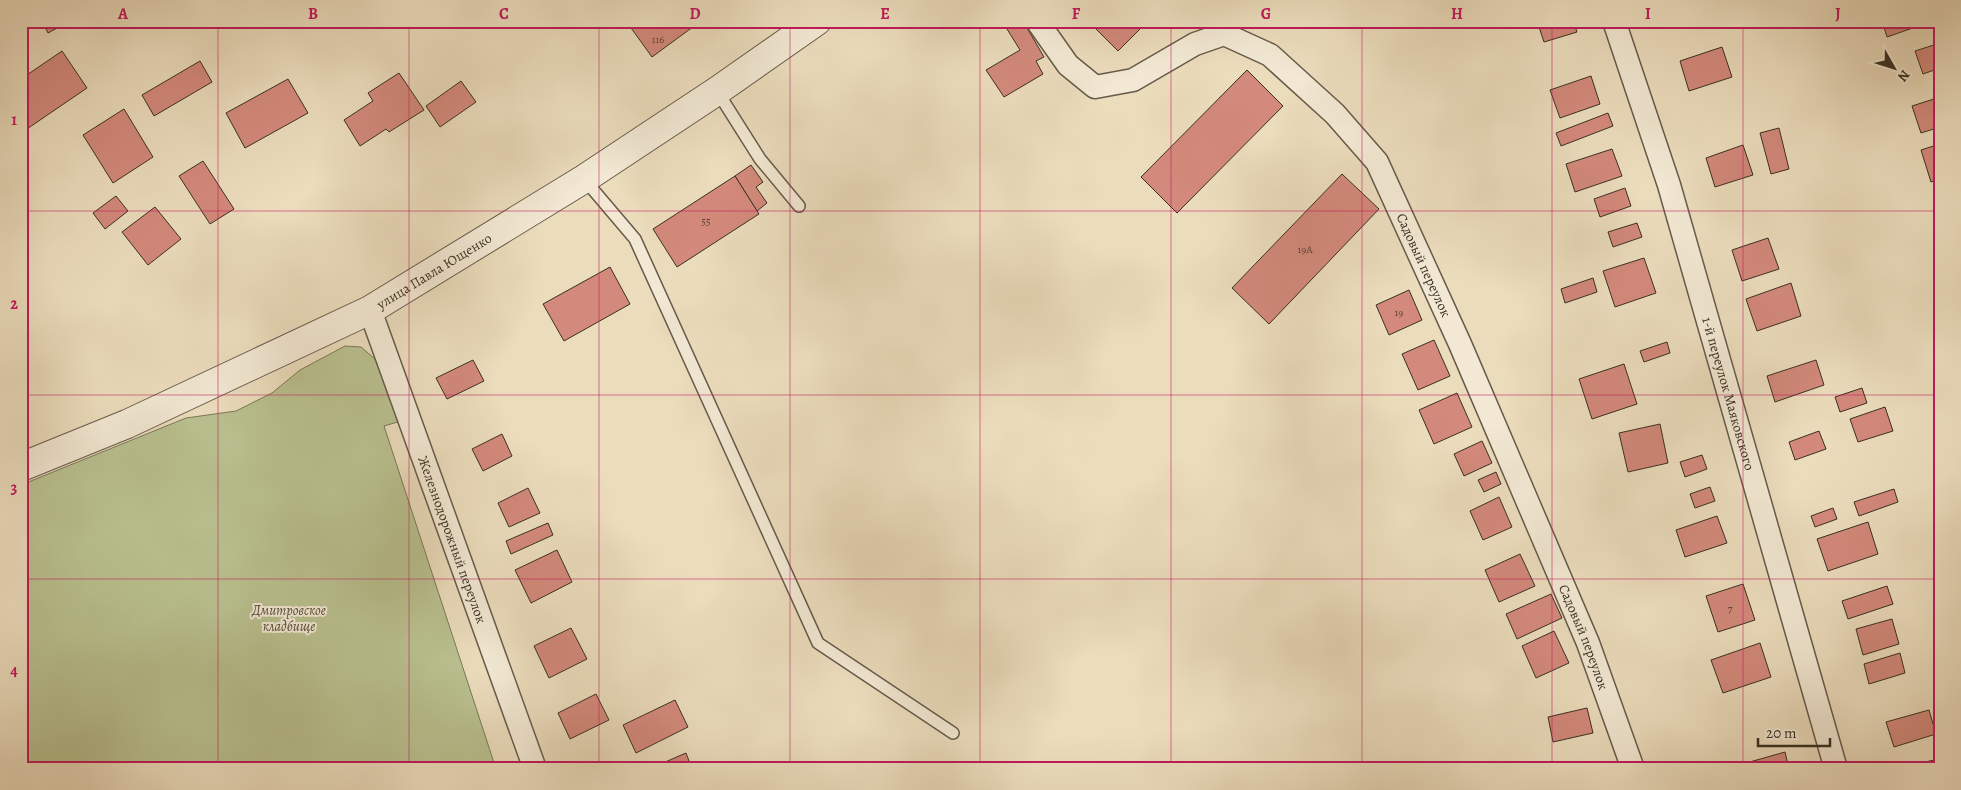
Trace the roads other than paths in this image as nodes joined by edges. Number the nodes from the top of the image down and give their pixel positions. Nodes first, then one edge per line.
1 (817, 21) edge
2 (1037, 21) edge
3 (1614, 21) edge
4 (717, 91) junction
5 (584, 178) junction
6 (799, 206) dead end
7 (370, 310) junction
8 (21, 467) edge
9 (953, 733) dead end
10 (535, 769) edge
11 (1633, 769) edge
12 (1836, 769) edge

1 - 4 street, улица Павла Ющенко
2 - 11 street, Садовый переулок
3 - 12 street, 1-й переулок Маяковского
4 - 5 street, улица Павла Ющенко
4 - 6 lane
5 - 7 street, улица Павла Ющенко
5 - 9 lane
7 - 8 street, улица Павла Ющенко
7 - 10 street, Железнодорожный переулок

